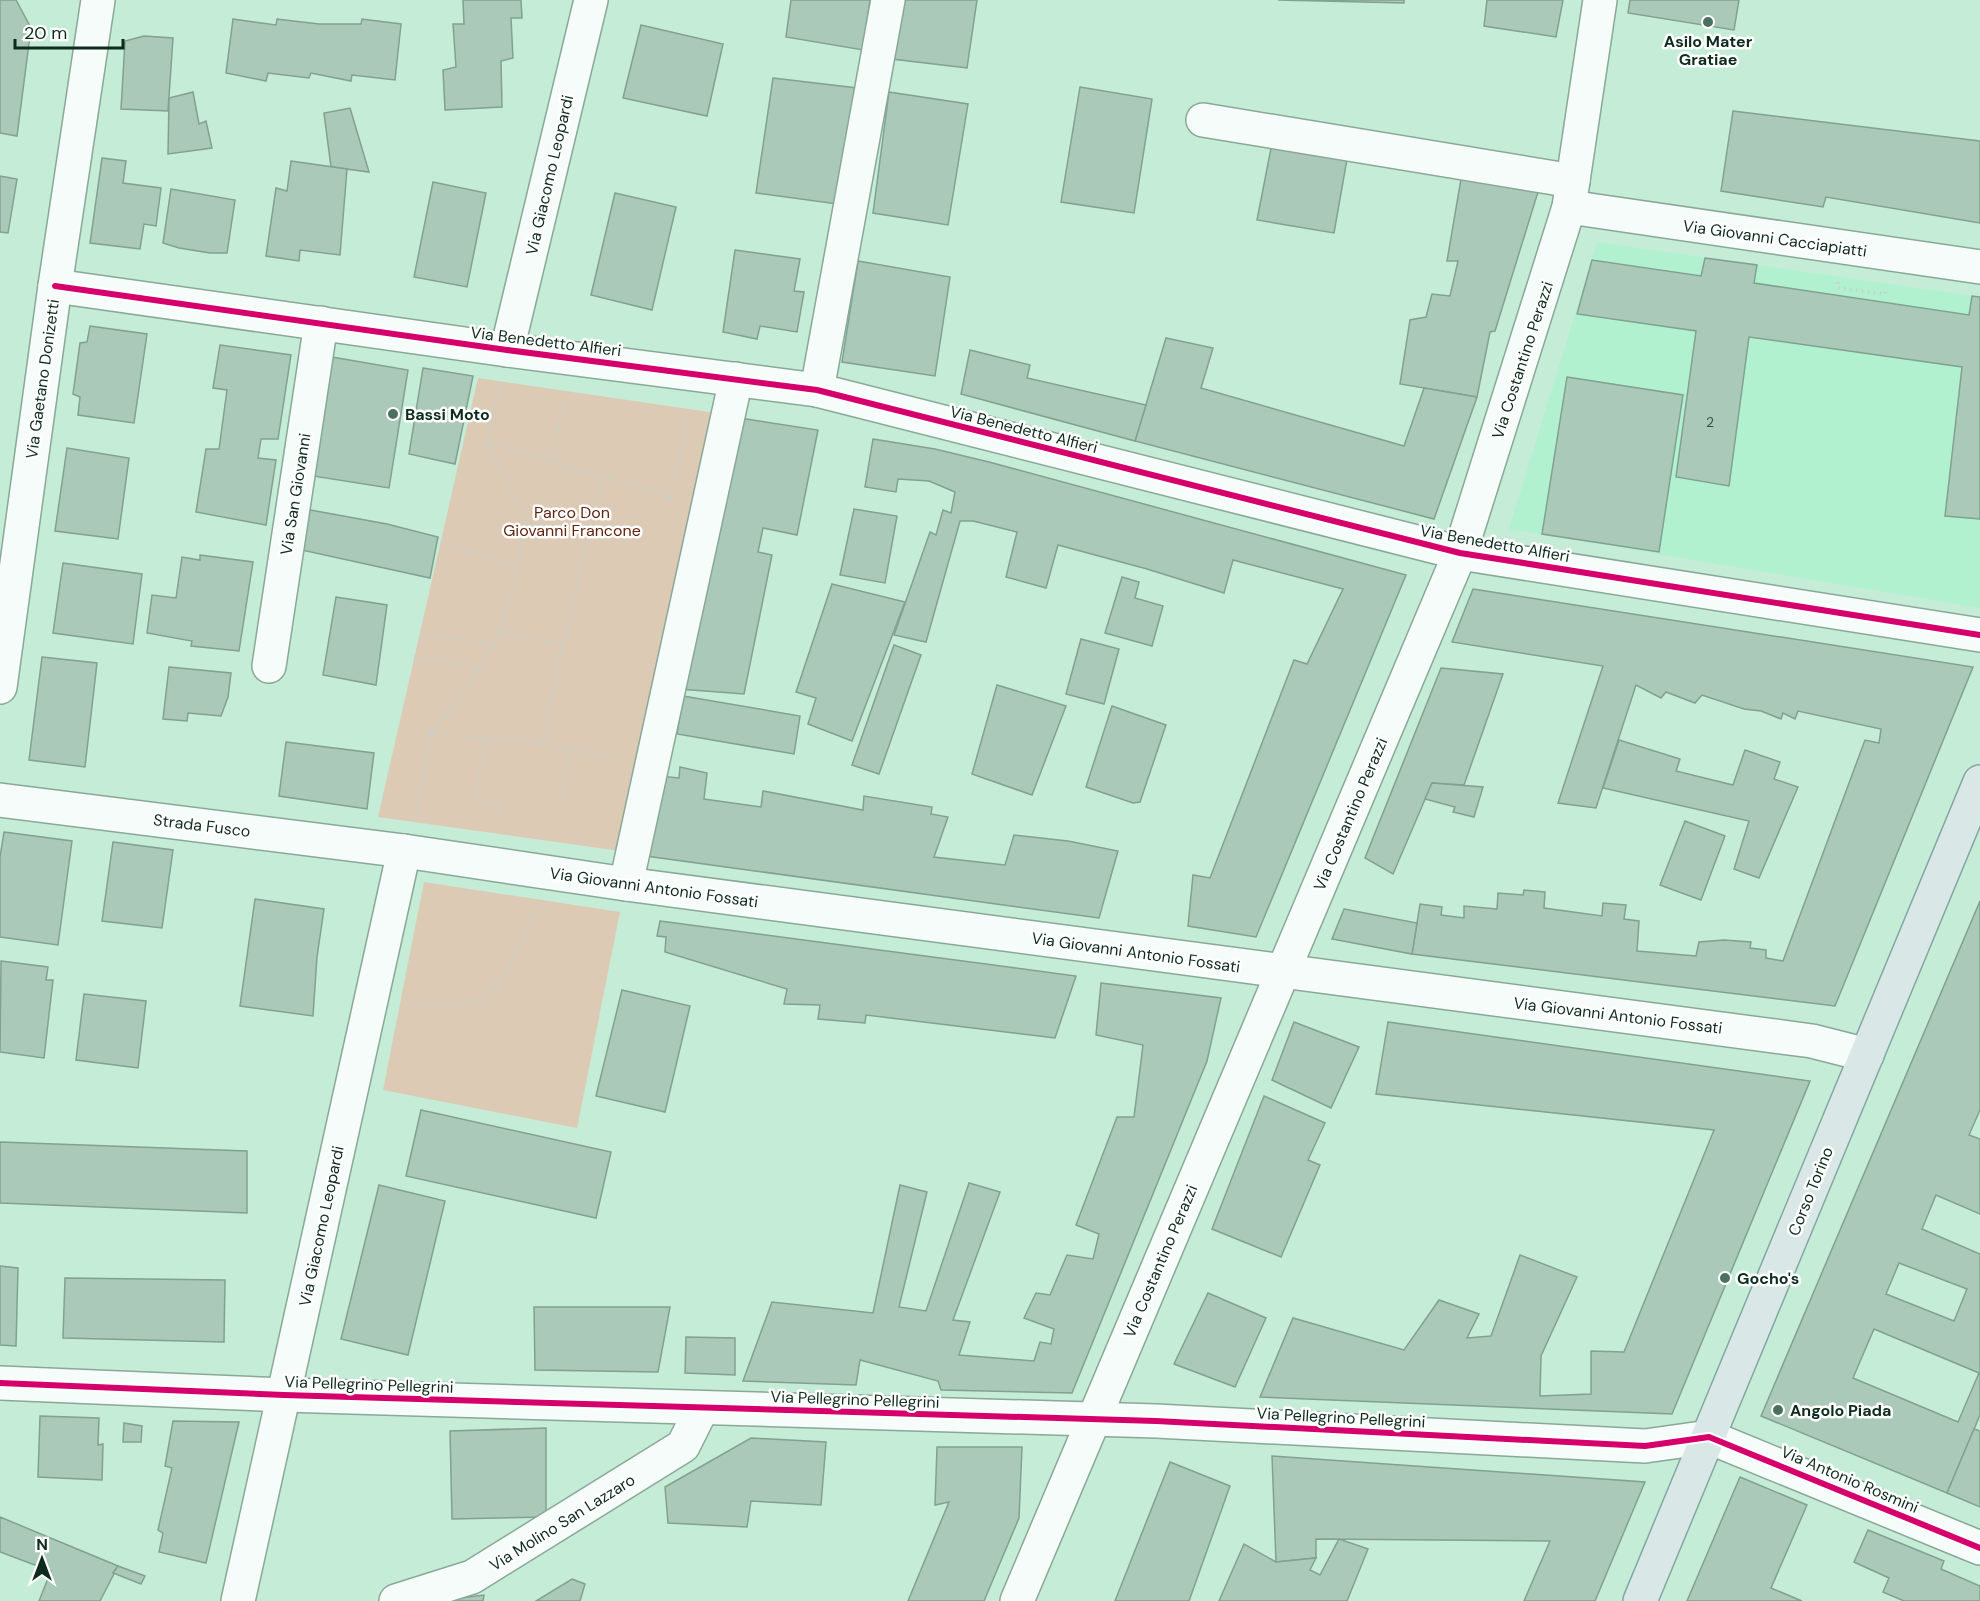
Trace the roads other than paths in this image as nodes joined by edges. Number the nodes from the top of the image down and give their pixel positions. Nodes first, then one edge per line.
1 (98, 0) edge
2 (591, 0) edge
3 (888, 0) edge
4 (1599, 0) edge
5 (1203, 120) dead end
6 (1571, 194) junction
7 (1980, 267) edge
8 (55, 286) junction
9 (321, 323) junction
10 (507, 350) junction
11 (736, 379) junction
12 (817, 390) junction
13 (1460, 553) junction
14 (1980, 635) edge
15 (269, 666) dead end
16 (0, 687) edge
17 (1980, 782) edge
18 (0, 800) edge
19 (1971, 831) edge
20 (410, 836) junction
21 (626, 884) junction
22 (1283, 971) junction
23 (1867, 1055) junction
24 (0, 1383) edge
25 (284, 1395) junction
26 (702, 1408) junction
27 (1093, 1419) junction
28 (1708, 1437) junction
29 (1980, 1548) edge
30 (238, 1601) edge
31 (396, 1601) edge
32 (1017, 1601) edge
33 (1640, 1601) edge

1 - 8 street, Via Gaetano Donizetti
2 - 10 street, Via Giacomo Leopardi
3 - 12 street
4 - 6 street, Via Costantino Perazzi
5 - 6 street, Via Giovanni Cacciapiatti
6 - 7 street, Via Giovanni Cacciapiatti
6 - 13 street, Via Costantino Perazzi
8 - 9 street, Via Benedetto Alfieri
8 - 16 street, Via Gaetano Donizetti
9 - 10 street, Via Benedetto Alfieri
9 - 15 street, Via San Giovanni
10 - 11 street, Via Benedetto Alfieri
11 - 12 street, Via Benedetto Alfieri
11 - 21 street
12 - 13 street, Via Benedetto Alfieri
13 - 14 street, Via Benedetto Alfieri
13 - 22 street, Via Costantino Perazzi
17 - 19 main road, Corso Torino
18 - 20 street, Strada Fusco
19 - 23 main road, Corso Torino
20 - 21 street, Via Giovanni Antonio Fossati
20 - 25 street, Via Giacomo Leopardi
21 - 22 street, Via Giovanni Antonio Fossati
22 - 23 street, Via Giovanni Antonio Fossati
22 - 27 street, Via Costantino Perazzi
23 - 28 main road, Corso Torino
24 - 25 street, Via Pellegrino Pellegrini
25 - 26 street, Via Pellegrino Pellegrini
25 - 30 street, Via Giacomo Leopardi
26 - 27 street, Via Pellegrino Pellegrini
26 - 31 street, Via Molino San Lazzaro
27 - 28 street, Via Pellegrino Pellegrini
27 - 32 street, Via Costantino Perazzi
28 - 29 street, Via Antonio Rosmini
28 - 33 main road, Corso Torino

